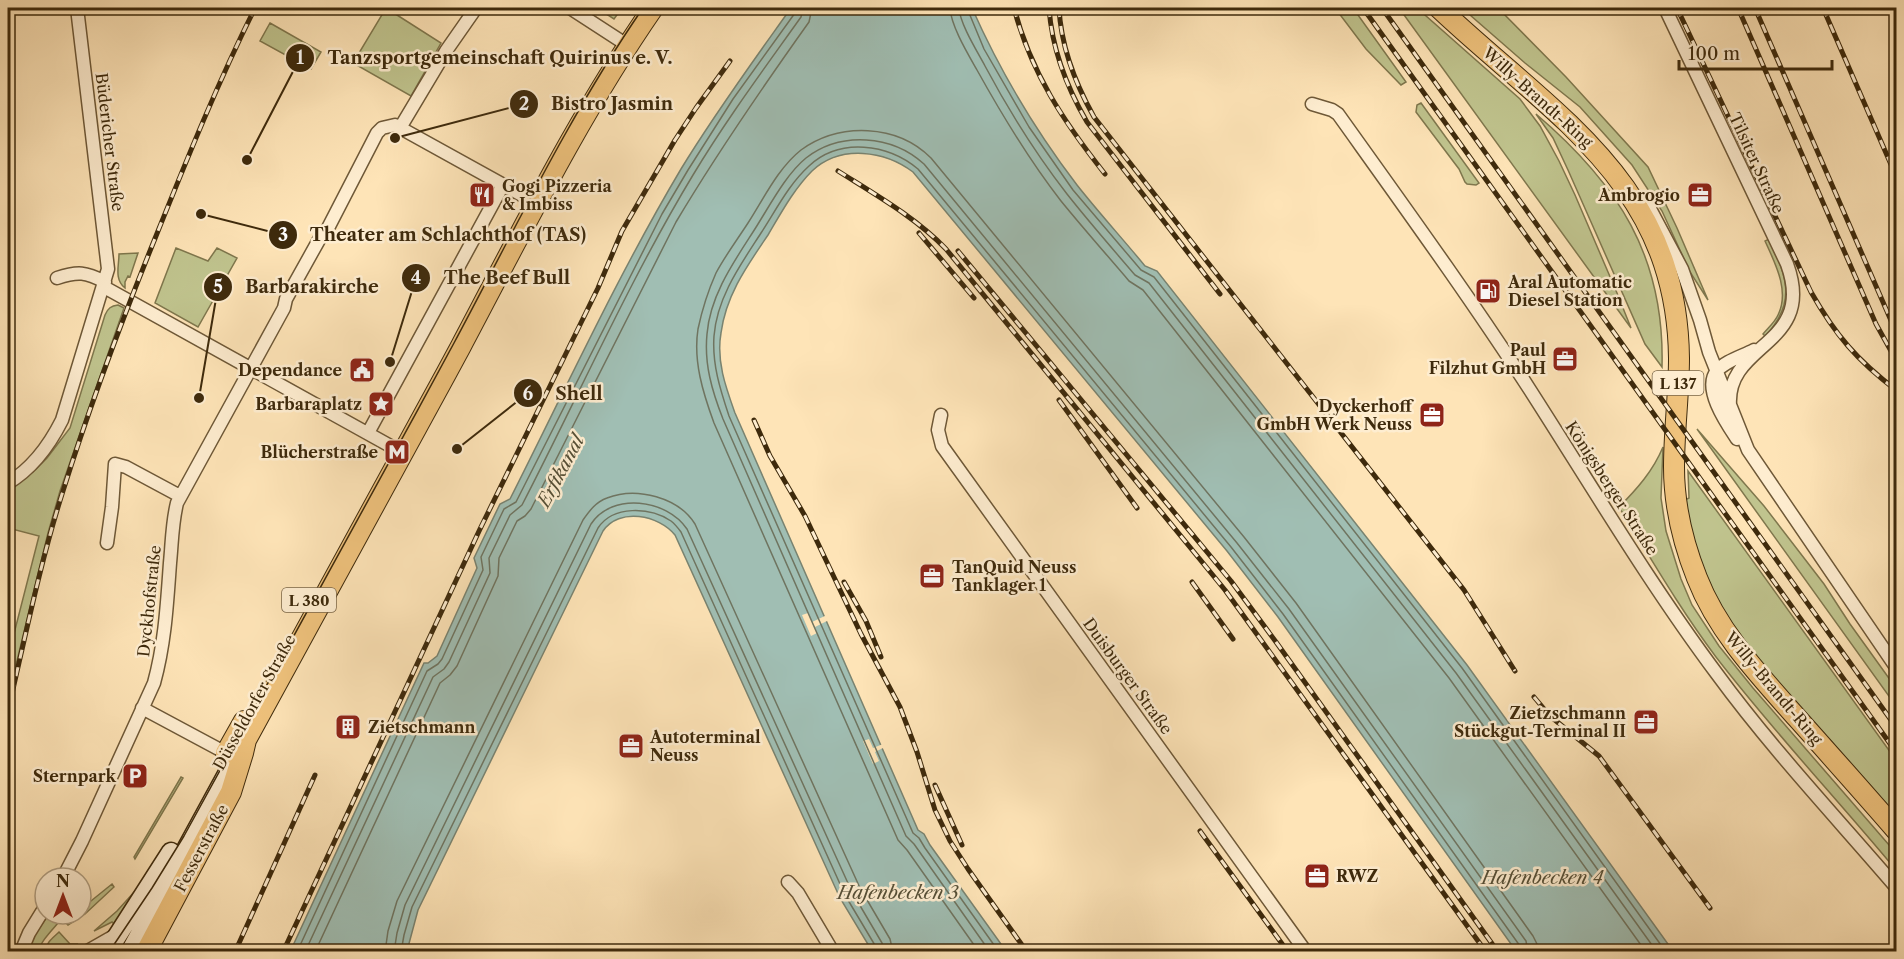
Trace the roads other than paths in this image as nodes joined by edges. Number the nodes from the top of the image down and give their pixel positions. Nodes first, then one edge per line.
1 (77, 8) edge
2 (476, 8) edge
3 (570, 8) edge
4 (639, 8) edge
5 (653, 8) edge
6 (1439, 8) edge
7 (1665, 8) edge
8 (622, 42) junction
9 (1312, 104) dead end
10 (400, 128) junction
11 (503, 185) junction
12 (1628, 191) junction
13 (531, 200) junction
14 (57, 278) dead end
15 (105, 284) junction
16 (1776, 335) junction
17 (251, 368) junction
18 (1716, 371) junction
19 (1731, 409) junction
20 (941, 415) dead end
21 (368, 433) junction
22 (398, 450) junction
23 (1748, 450) junction
24 (8, 483) edge
25 (180, 496) junction
26 (106, 543) dead end
27 (1896, 667) edge
28 (142, 708) junction
29 (246, 740) junction
30 (226, 753) junction
31 (1896, 830) edge
32 (69, 866) edge
33 (788, 882) dead end
34 (1896, 887) edge
35 (152, 909) junction
36 (33, 926) edge
37 (117, 943) edge
38 (21, 951) edge
39 (87, 951) edge
40 (106, 951) edge
41 (130, 951) edge
42 (146, 951) edge
43 (832, 951) edge
44 (1306, 951) edge

1 - 15 street, Büdericher Straße
2 - 10 street
3 - 8 street
4 - 8 main road, Düsseldorfer Straße / L 380
5 - 8 main road, Düsseldorfer Straße / L 380
6 - 12 main road, Willy-Brandt-Ring / L 137
7 - 16 street, Tilsiter Straße
8 - 13 main road, Düsseldorfer Straße / L 380
9 - 34 street, Königsberger Straße
10 - 11 street
10 - 17 street, Dyckhofstraße
11 - 13 street
11 - 21 street
12 - 18 street, Tilsiter Straße
12 - 31 main road, Willy-Brandt-Ring / L 137
13 - 22 main road, Düsseldorfer Straße / L 380
14 - 15 street
15 - 17 street
15 - 24 street, Büdericher Straße
16 - 18 street, Tilsiter Straße
16 - 19 street, Tilsiter Straße
17 - 21 street
17 - 25 street, Dyckhofstraße
18 - 19 street, Tilsiter Straße
18 - 23 street, Tilsiter Straße
19 - 23 street, Tilsiter Straße
20 - 44 street, Duisburger Straße
21 - 22 street
22 - 29 main road, Düsseldorfer Straße / L 380
22 - 30 main road, Düsseldorfer Straße / L 380
23 - 27 street, Tilsiter Straße
25 - 26 street
25 - 28 street, Dyckhofstraße
28 - 30 street
28 - 32 street, Dyckhofstraße
29 - 35 main road, Düsseldorfer Straße / L 380
29 - 42 main road, Fesserstraße
30 - 37 main road, Düsseldorfer Straße / L 380
33 - 43 street
35 - 37 street
35 - 41 main road, Düsseldorfer Straße / L 380
36 - 38 street
37 - 39 street
37 - 40 main road, Düsseldorfer Straße / L 380

